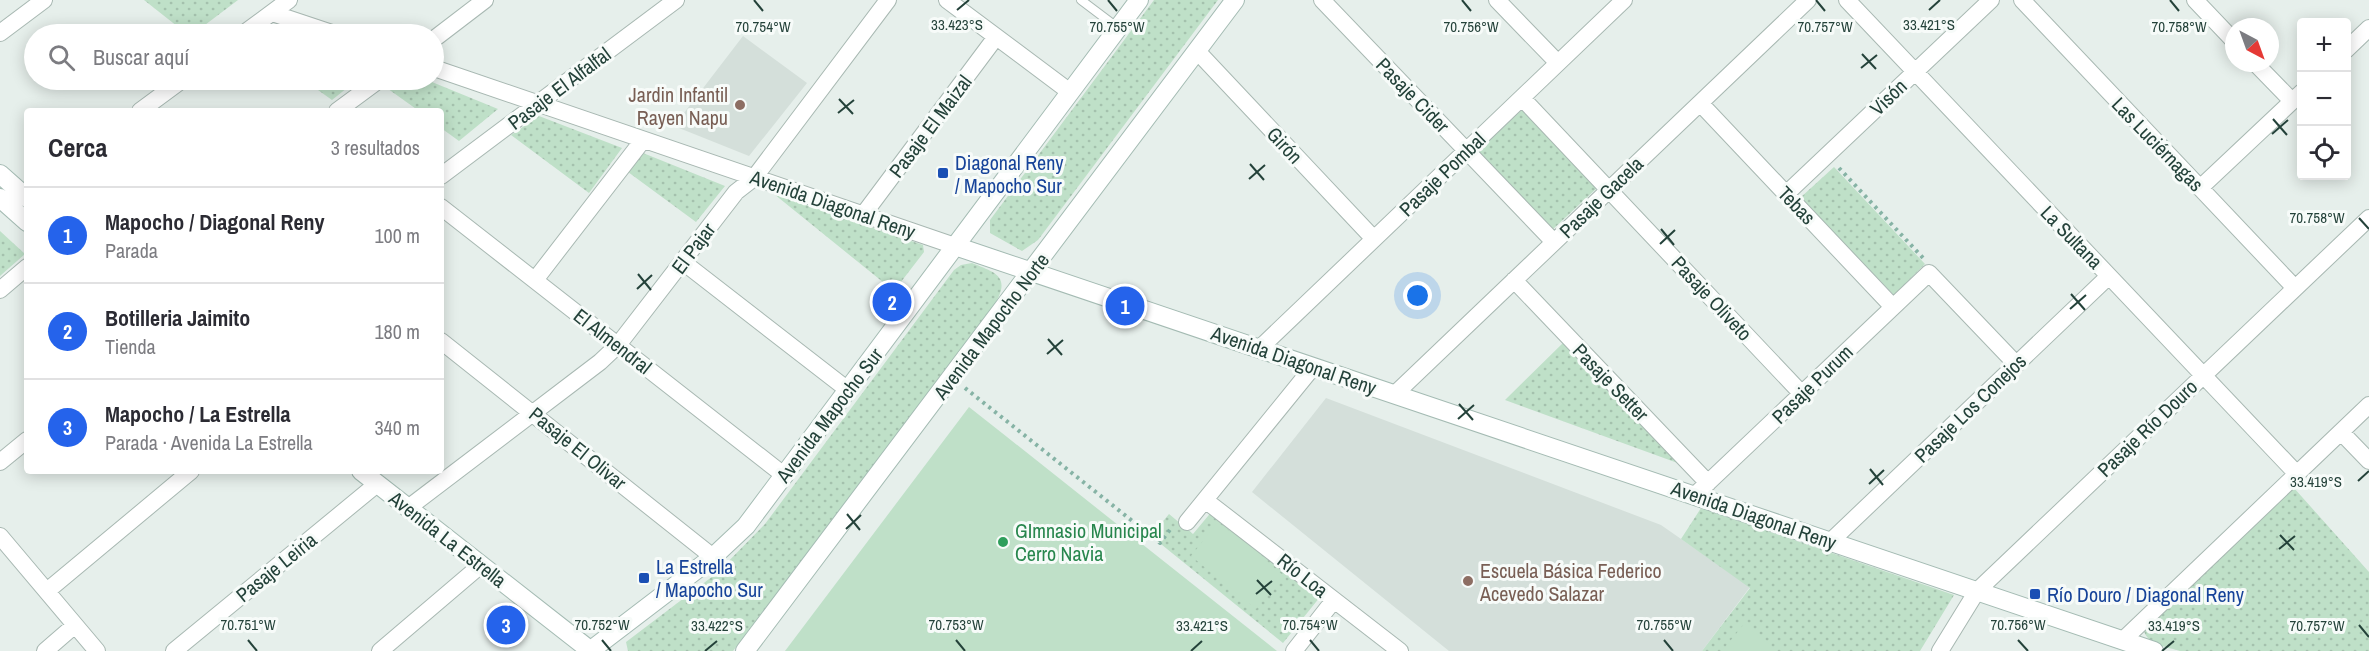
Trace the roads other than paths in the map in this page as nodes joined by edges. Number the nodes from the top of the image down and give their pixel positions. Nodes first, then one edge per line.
1 (44, 0) edge
2 (289, 0) edge
3 (485, 0) edge
4 (676, 0) edge
5 (888, 0) edge
6 (947, 0) edge
7 (1081, 0) edge
8 (1139, 0) edge
9 (1235, 0) edge
10 (1322, 0) edge
11 (1497, 0) edge
12 (1624, 0) edge
13 (1808, 0) edge
14 (1847, 0) edge
15 (1990, 0) edge
16 (2022, 0) edge
17 (2205, 3) edge
18 (272, 13) junction
19 (257, 24) edge
20 (305, 24) edge
21 (1118, 28) junction
22 (2369, 28) edge
23 (2225, 29) edge
24 (444, 31) edge
25 (0, 33) edge
26 (996, 37) junction
27 (2351, 45) edge
28 (1197, 51) junction
29 (1558, 63) junction
30 (444, 71) edge
31 (1915, 72) junction
32 (2266, 72) edge
33 (168, 90) edge
34 (365, 90) edge
35 (1070, 92) junction
36 (2297, 97) edge
37 (1522, 98) junction
38 (538, 104) junction
39 (1700, 104) junction
40 (144, 108) edge
41 (341, 108) edge
42 (643, 140) junction
43 (1467, 151) junction
44 (0, 174) edge
45 (444, 175) edge
46 (754, 177) junction
47 (2200, 188) junction
48 (1609, 190) junction
49 (24, 194) edge
50 (1786, 194) junction
51 (0, 198) edge
52 (444, 209) edge
53 (863, 215) junction
54 (2369, 218) edge
55 (24, 219) edge
56 (1374, 239) junction
57 (1554, 242) junction
58 (956, 246) junction
59 (683, 262) junction
60 (24, 270) edge
61 (1032, 272) junction
62 (2109, 276) junction
63 (535, 280) junction
64 (1515, 280) junction
65 (2295, 288) junction
66 (0, 290) edge
67 (1893, 307) junction
68 (444, 343) edge
69 (618, 345) junction
70 (1260, 348) junction
71 (2016, 364) junction
72 (1313, 366) junction
73 (2204, 375) junction
74 (849, 390) junction
75 (1395, 394) junction
76 (1802, 394) junction
77 (2369, 405) edge
78 (534, 412) junction
79 (2341, 432) junction
80 (24, 442) edge
81 (2369, 461) edge
82 (0, 462) edge
83 (187, 474) edge
84 (365, 474) edge
85 (2297, 474) junction
86 (785, 476) junction
87 (377, 484) junction
88 (1702, 489) junction
89 (1205, 500) junction
90 (408, 508) junction
91 (1187, 522) road end
92 (0, 536) edge
93 (1831, 541) junction
94 (713, 557) junction
95 (481, 565) junction
96 (46, 591) junction
97 (1977, 591) junction
98 (1334, 600) junction
99 (75, 625) junction
100 (2123, 640) junction
101 (45, 651) edge
102 (97, 651) edge
103 (174, 651) edge
104 (380, 651) edge
105 (591, 651) edge
106 (745, 651) edge
107 (1294, 651) edge
108 (1400, 651) edge
109 (1940, 651) edge
110 (2154, 651) edge

1 - 25 street
2 - 18 street
3 - 24 street
4 - 38 street, Pasaje El Alfalfal
5 - 46 street, El Pajar
6 - 26 street
7 - 21 lane
8 - 21 street, Avenida Mapocho Sur
9 - 28 street, Avenida Mapocho Norte
10 - 43 street, Pasaje Cider
11 - 29 street
12 - 29 street, Pasaje Pombal
13 - 39 street, Pasaje Gacela
14 - 31 street, La Sultana
15 - 31 street, Visón
16 - 47 street, Las Luciérnagas
17 - 23 street
18 - 19 street
18 - 20 street
21 - 35 street, Avenida Mapocho Sur
22 - 27 street
26 - 35 street
26 - 53 street, Pasaje El Maizal
28 - 56 street, Girón
28 - 61 street, Avenida Mapocho Norte
29 - 37 street, Pasaje Pombal
30 - 38 street, Avenida Diagonal Reny
31 - 50 street, Visón
31 - 62 street, La Sultana
32 - 36 street
33 - 40 street
34 - 41 street
35 - 58 street, Avenida Mapocho Sur
36 - 47 street
37 - 43 street, Pasaje Pombal
37 - 48 street, Pasaje Oliveto
38 - 42 street, Avenida Diagonal Reny
38 - 45 street, Pasaje El Alfalfal
39 - 48 street, Pasaje Gacela
39 - 50 street, Tebas
42 - 46 street, Avenida Diagonal Reny
42 - 63 street
43 - 56 street, Pasaje Pombal
43 - 57 street, Pasaje Cider
44 - 49 street
46 - 53 street, Avenida Diagonal Reny
46 - 59 street, El Pajar
47 - 65 street, Las Luciérnagas
48 - 57 street, Pasaje Gacela
48 - 76 street, Pasaje Oliveto
50 - 67 street, Tebas
51 - 55 street
52 - 63 street, El Almendral
53 - 58 street, Avenida Diagonal Reny
54 - 65 street, Pasaje Río Douro
56 - 70 street, Pasaje Pombal
57 - 64 street, Pasaje Gacela
58 - 61 street, Avenida Diagonal Reny
58 - 74 street, Avenida Mapocho Sur
59 - 69 street, El Pajar
59 - 74 street
60 - 66 street
61 - 70 street, Avenida Diagonal Reny
61 - 106 street, Avenida Mapocho Norte
62 - 71 street, Pasaje Los Conejos
62 - 73 street, La Sultana
63 - 69 street, El Almendral
64 - 75 street, Pasaje Gacela
64 - 88 street, Pasaje Setter
65 - 73 street, Pasaje Río Douro
67 - 71 street, Pasaje Purum
67 - 76 street, Pasaje Purum
68 - 78 street, Pasaje El Olivar
69 - 78 street, El Pajar
69 - 86 street, El Almendral
70 - 72 street, Avenida Diagonal Reny
71 - 93 street, Pasaje Los Conejos
72 - 75 street, Avenida Diagonal Reny
72 - 89 street
73 - 85 street, La Sultana
73 - 97 street, Pasaje Río Douro
74 - 86 street, Avenida Mapocho Sur
75 - 88 street, Avenida Diagonal Reny
76 - 88 street, Pasaje Purum
77 - 79 street
78 - 90 street, El Pajar
78 - 94 street, Pasaje El Olivar
79 - 81 street
79 - 85 street
80 - 82 street
83 - 96 street
84 - 87 street, Avenida La Estrella
85 - 100 street
86 - 94 street, Avenida Mapocho Sur
87 - 90 street, Avenida La Estrella
87 - 103 street, Pasaje Leiria
88 - 93 street, Avenida Diagonal Reny
89 - 91 street
89 - 98 street, Río Loa
90 - 95 street, Avenida La Estrella
92 - 96 street
93 - 97 street, Avenida Diagonal Reny
94 - 105 street, Avenida Mapocho Sur
95 - 104 street
95 - 105 street, Avenida La Estrella
96 - 99 street
97 - 100 street, Avenida Diagonal Reny
97 - 109 street, Pasaje Río Douro
98 - 107 street
98 - 108 street, Río Loa
99 - 101 street
99 - 102 street
100 - 110 street, Avenida Diagonal Reny

